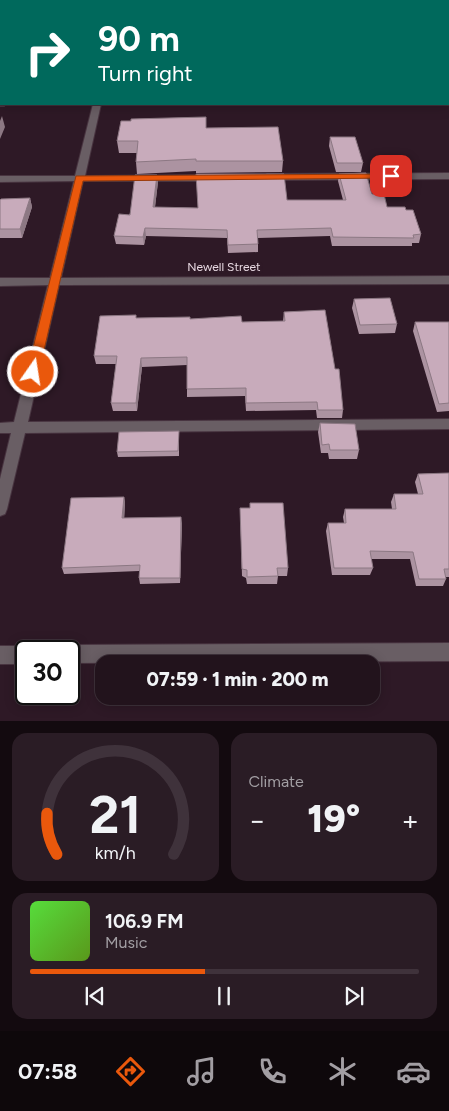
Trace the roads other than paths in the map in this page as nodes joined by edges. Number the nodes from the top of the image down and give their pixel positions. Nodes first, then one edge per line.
1 (97, 105) edge
2 (449, 176) edge
3 (259, 177) edge
4 (79, 178) junction
5 (219, 178) edge
6 (0, 179) edge
7 (449, 280) edge
8 (0, 282) edge
9 (54, 282) junction
10 (449, 424) edge
11 (0, 428) edge
12 (20, 428) junction
13 (0, 509) edge
14 (449, 652) edge
15 (15, 654) edge
16 (80, 654) edge
17 (0, 655) edge

1 - 4 street
2 - 3 street
4 - 5 street
4 - 6 street
4 - 9 street
7 - 9 street, Newell Street
8 - 9 street, Newell Street
9 - 12 street
10 - 12 street
11 - 12 street
12 - 13 street
14 - 16 street
15 - 17 street

